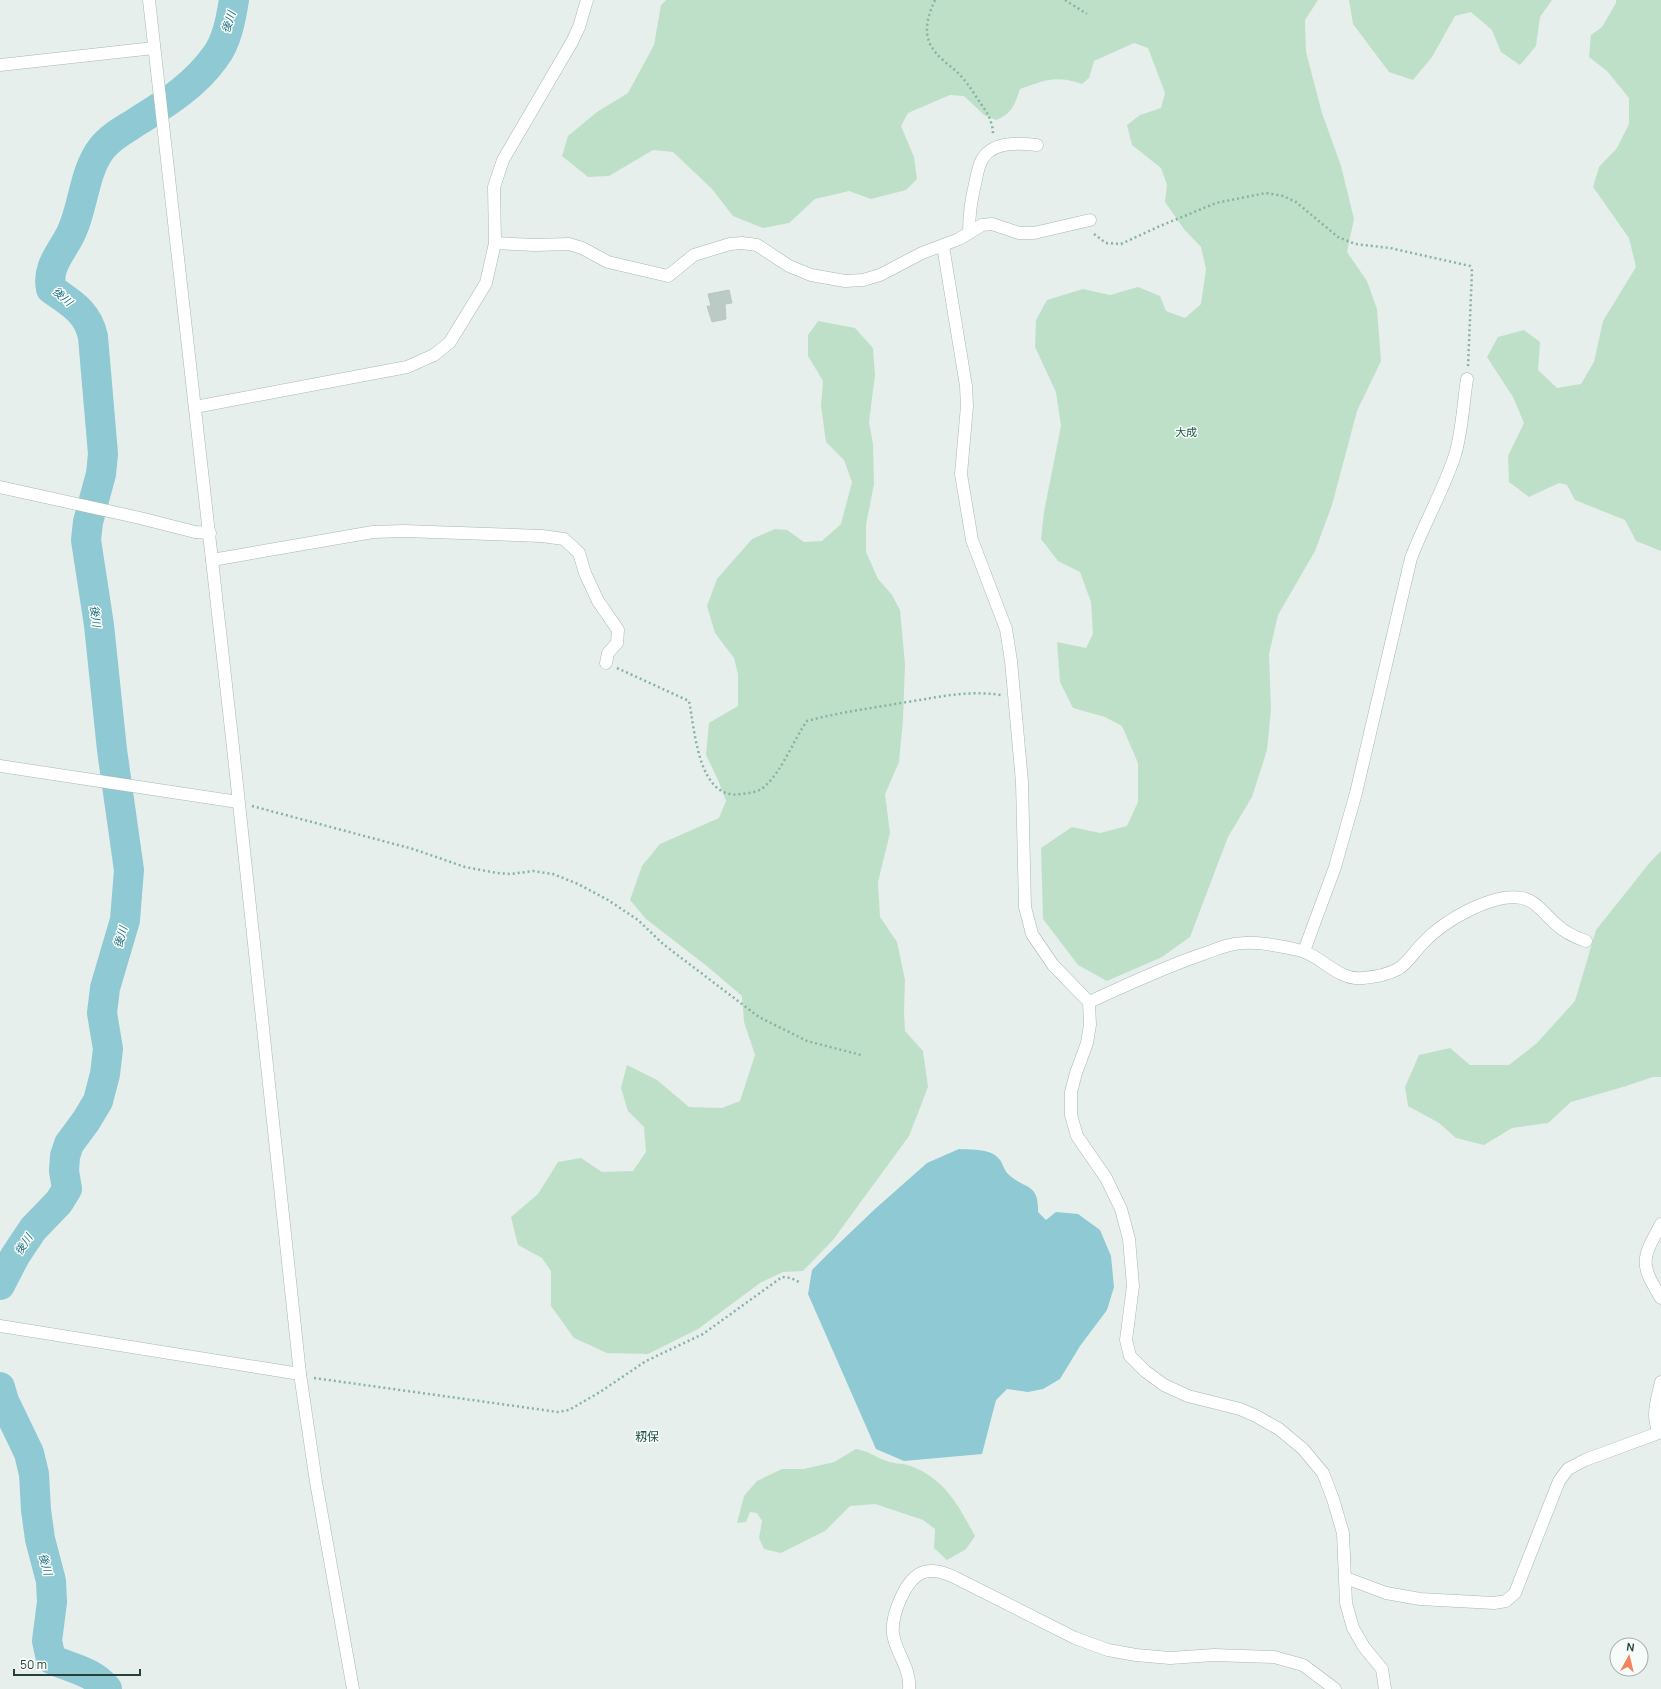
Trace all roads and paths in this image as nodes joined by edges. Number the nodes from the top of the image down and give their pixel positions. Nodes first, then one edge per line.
1 (149, 0) edge
2 (587, 0) edge
3 (935, 0) edge
4 (1065, 0) edge
5 (1087, 14) dead end
6 (154, 48) junction
7 (0, 65) edge
8 (1037, 145) dead end
9 (992, 150) junction
10 (1090, 220) joint
11 (969, 233) junction
12 (495, 243) junction
13 (943, 246) junction
14 (1467, 379) joint
15 (195, 407) junction
16 (0, 487) edge
17 (210, 533) junction
18 (212, 560) junction
19 (606, 663) joint
20 (1014, 697) junction
21 (0, 766) edge
22 (238, 802) junction
23 (1586, 941) dead end
24 (1304, 951) junction
25 (1089, 1002) junction
26 (861, 1054) dead end
27 (1661, 1224) edge
28 (799, 1282) dead end
29 (1661, 1298) edge
30 (0, 1326) edge
31 (300, 1374) junction
32 (1661, 1382) edge
33 (1660, 1432) edge
34 (1346, 1578) junction
35 (353, 1689) edge
36 (909, 1689) edge
37 (1334, 1689) edge
38 (1384, 1689) edge

1 - 6 street
2 - 12 street
3 - 9 path
4 - 5 path
6 - 7 street
6 - 15 street
8 - 9 street
9 - 11 street
10 - 11 street
10 - 14 path
11 - 13 street
12 - 13 street
12 - 15 street
13 - 20 street
14 - 24 street
15 - 17 street
16 - 17 street
17 - 18 street
18 - 19 street
18 - 22 street
19 - 20 path
20 - 25 street
21 - 22 street
22 - 26 path
22 - 31 street
23 - 24 street
24 - 25 street
25 - 34 street
27 - 29 street
28 - 31 path
30 - 31 street
31 - 35 street
32 - 33 street
33 - 34 street
34 - 38 street
36 - 37 street

